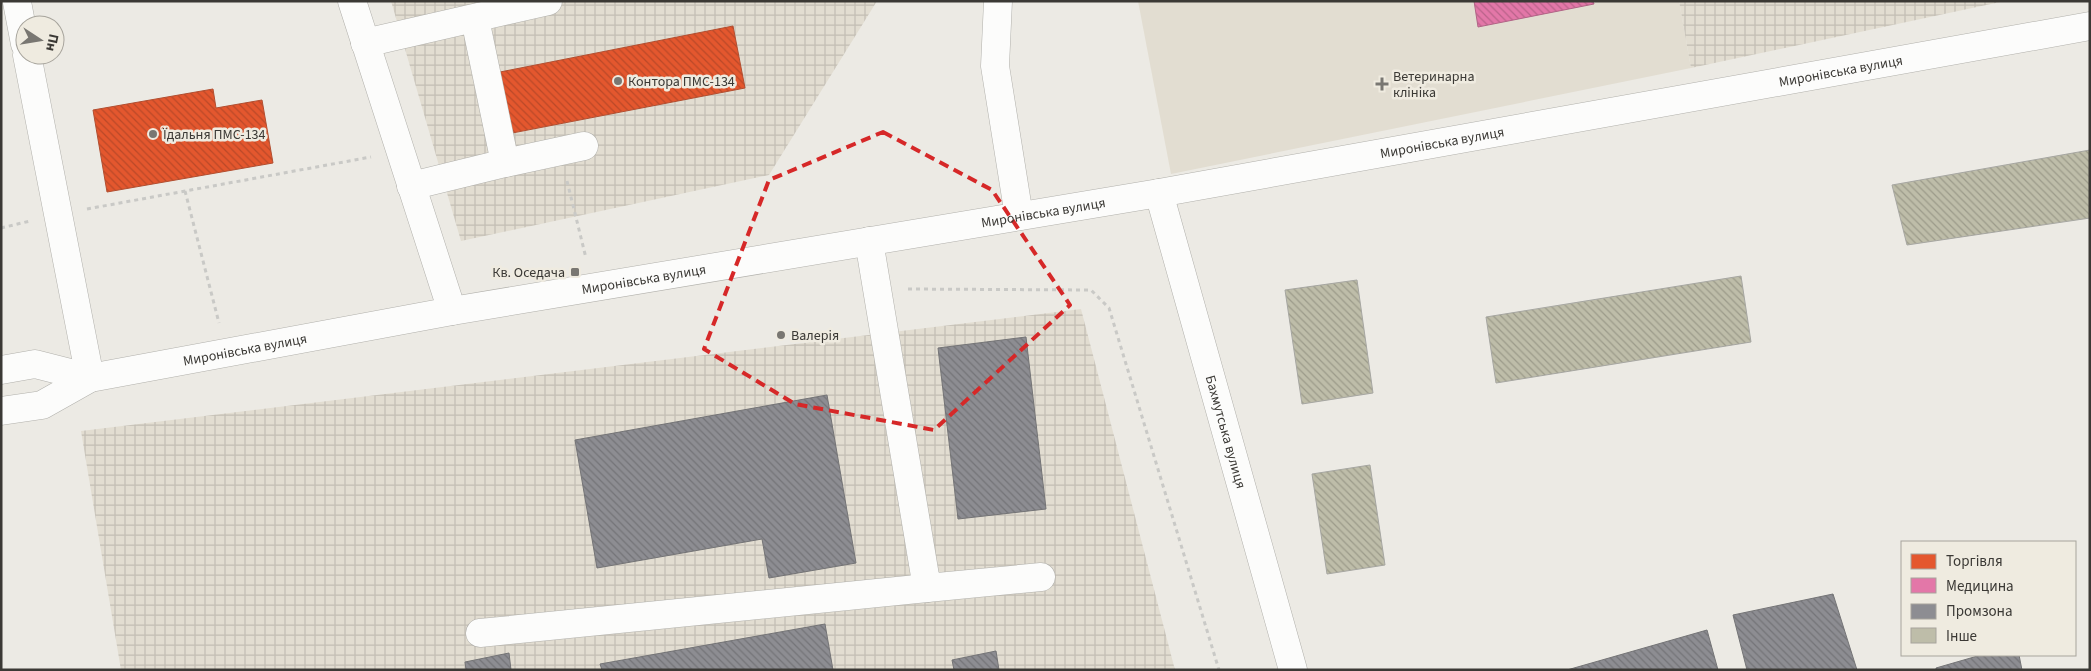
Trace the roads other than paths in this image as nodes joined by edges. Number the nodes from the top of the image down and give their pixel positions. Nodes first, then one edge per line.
1 (18, 1) edge
2 (352, 1) edge
3 (548, 1) edge
4 (998, 1) edge
5 (1, 4) edge
6 (20, 15) edge
7 (475, 18) junction
8 (2090, 26) edge
9 (365, 43) junction
10 (29, 65) edge
11 (572, 149) road end
12 (505, 163) junction
13 (411, 186) junction
14 (1160, 193) junction
15 (1019, 216) junction
16 (869, 241) junction
17 (452, 311) junction
18 (1, 370) edge
19 (90, 378) junction
20 (1, 411) edge
21 (1041, 577) dead end
22 (927, 588) junction
23 (480, 633) dead end
24 (1292, 670) edge

1 - 5 street
1 - 6 street
2 - 9 street
3 - 7 street
4 - 15 street
7 - 9 street
7 - 12 street
8 - 14 street, Миронівська вулиця
9 - 13 street
10 - 19 street
11 - 12 street
12 - 13 street
13 - 17 street
14 - 15 street, Миронівська вулиця
14 - 24 street, Бахмутська вулиця
15 - 16 street, Миронівська вулиця
16 - 17 street, Миронівська вулиця
16 - 22 street
17 - 19 street, Миронівська вулиця
18 - 19 street
19 - 20 street, Миронівська вулиця
21 - 22 street
22 - 23 street

